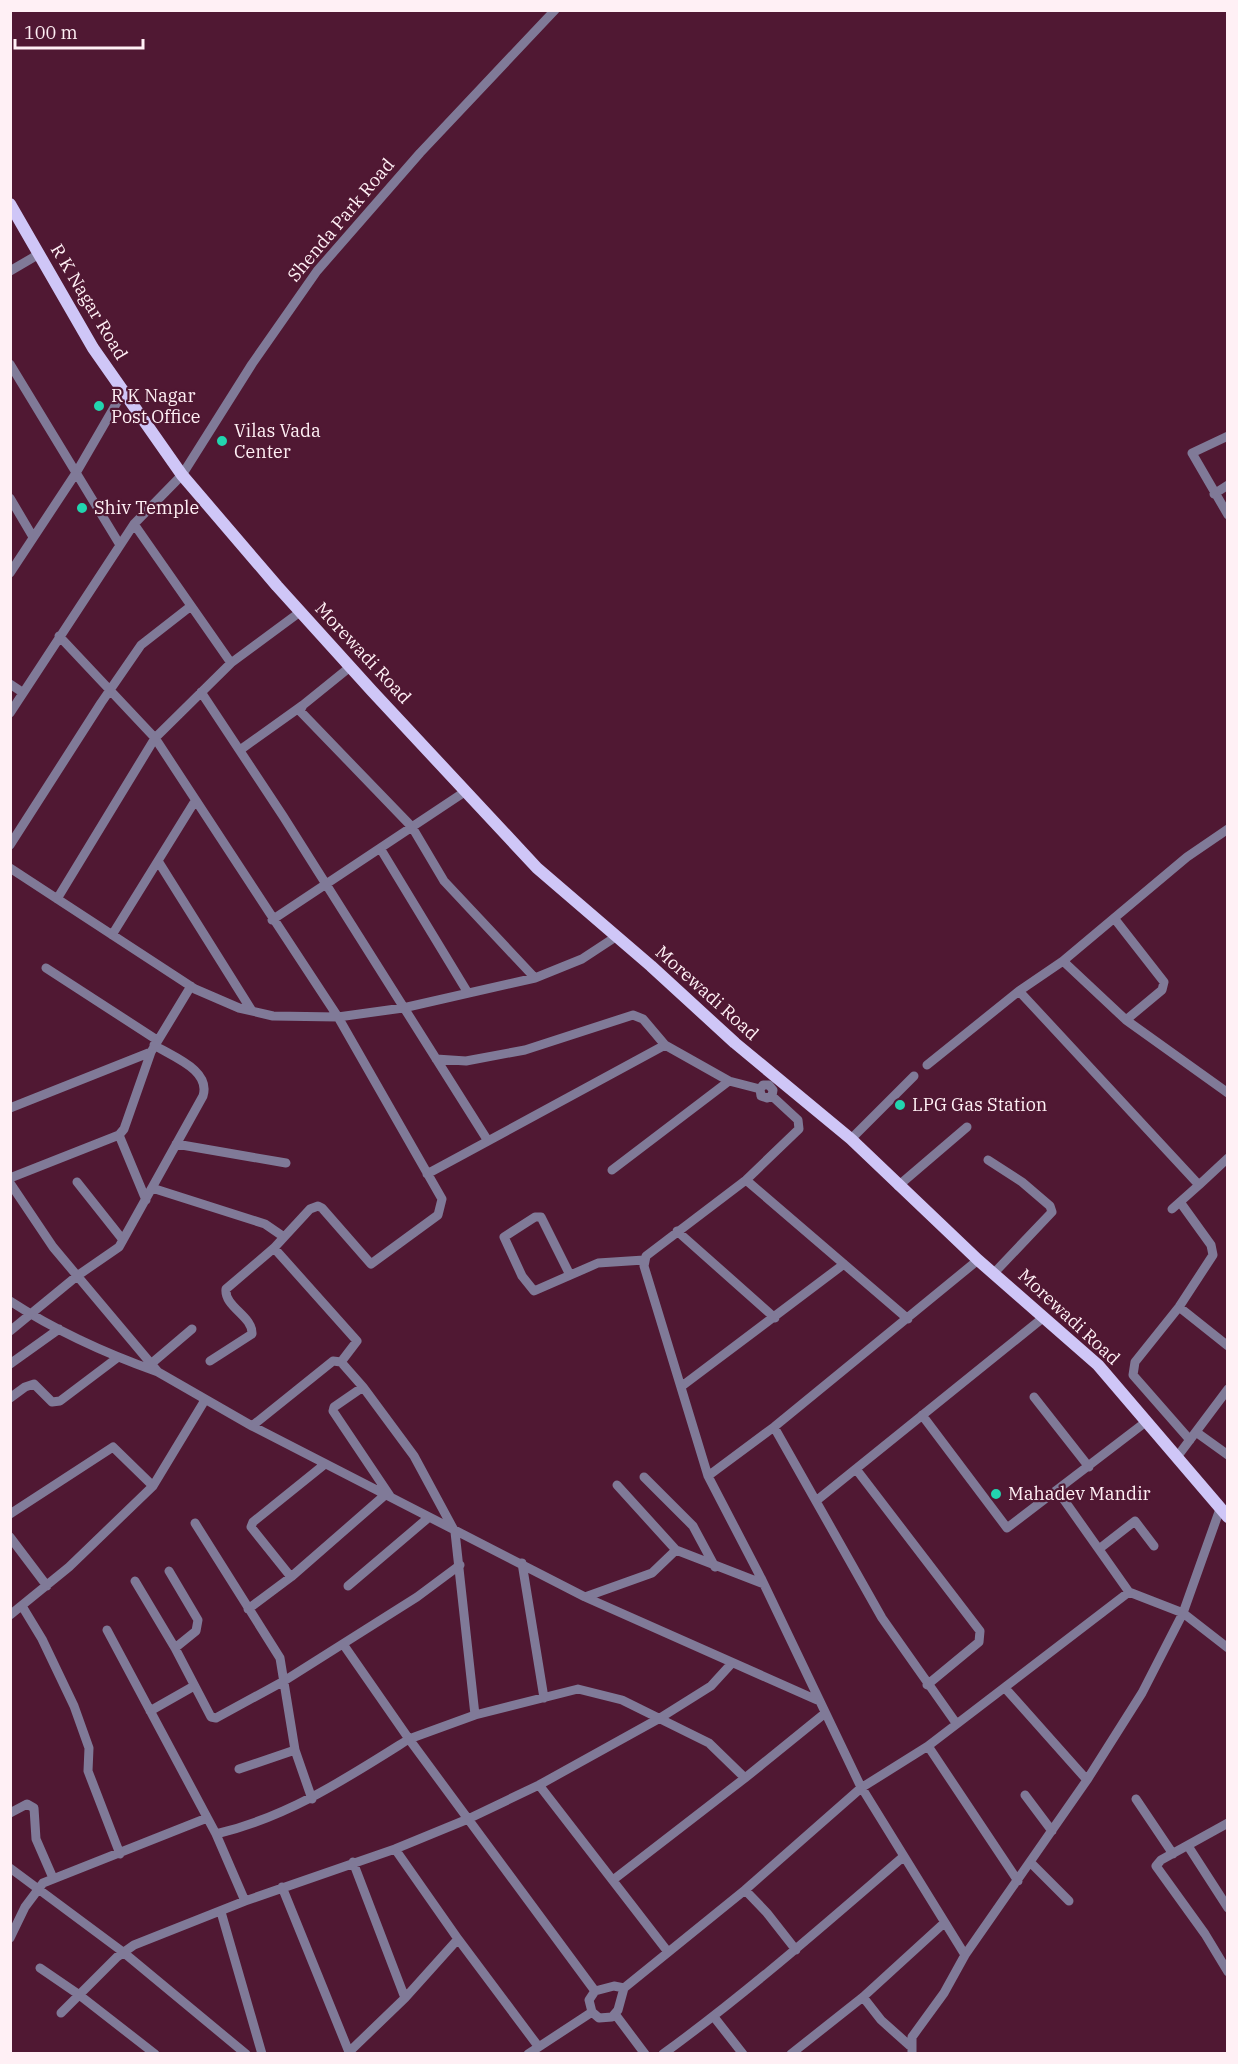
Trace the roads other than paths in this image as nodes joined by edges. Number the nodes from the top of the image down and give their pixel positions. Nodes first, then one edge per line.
1 (555, 10) edge
2 (10, 204) edge
3 (39, 254) junction
4 (10, 272) edge
5 (10, 364) edge
6 (123, 392) junction
7 (1227, 436) edge
8 (76, 473) junction
9 (182, 475) junction
10 (1227, 485) edge
11 (1214, 494) junction
12 (10, 498) edge
13 (1227, 515) edge
14 (134, 524) junction
15 (33, 537) junction
16 (120, 545) junction
17 (10, 573) edge
18 (191, 606) junction
19 (300, 612) junction
20 (59, 636) junction
21 (231, 663) junction
22 (350, 667) junction
23 (10, 684) edge
24 (110, 690) junction
25 (22, 692) junction
26 (201, 692) junction
27 (303, 705) junction
28 (10, 713) edge
29 (155, 738) junction
30 (240, 750) junction
31 (466, 790) junction
32 (195, 801) junction
33 (412, 827) junction
34 (1227, 830) edge
35 (10, 845) edge
36 (380, 848) junction
37 (158, 861) junction
38 (10, 868) edge
39 (326, 884) junction
40 (57, 899) junction
41 (1114, 918) junction
42 (272, 920) junction
43 (112, 935) junction
44 (617, 936) junction
45 (1063, 961) junction
46 (46, 968) dead end
47 (535, 978) junction
48 (191, 986) junction
49 (1019, 991) junction
50 (468, 993) junction
51 (402, 1008) junction
52 (252, 1011) junction
53 (338, 1017) junction
54 (1126, 1020) junction
55 (665, 1045) junction
56 (154, 1046) junction
57 (436, 1059) junction
58 (927, 1065) dead end
59 (914, 1076) dead end
60 (729, 1081) junction
61 (772, 1081) junction
62 (760, 1089) junction
63 (1227, 1093) edge
64 (772, 1096) junction
65 (10, 1108) edge
66 (967, 1127) dead end
67 (119, 1135) junction
68 (851, 1139) junction
69 (488, 1141) junction
70 (176, 1144) junction
71 (1227, 1158) edge
72 (988, 1160) dead end
73 (286, 1163) dead end
74 (612, 1170) dead end
75 (427, 1174) junction
76 (10, 1178) edge
77 (746, 1180) junction
78 (77, 1182) dead end
79 (10, 1183) edge
80 (1199, 1185) junction
81 (898, 1186) junction
82 (152, 1188) junction
83 (146, 1200) junction
84 (1180, 1202) junction
85 (1172, 1209) dead end
86 (677, 1231) junction
87 (284, 1237) junction
88 (123, 1240) junction
89 (273, 1248) junction
90 (644, 1260) junction
91 (978, 1260) junction
92 (844, 1264) junction
93 (994, 1273) junction
94 (570, 1275) junction
95 (77, 1276) junction
96 (10, 1301) edge
97 (1179, 1307) junction
98 (30, 1314) junction
99 (1044, 1317) junction
100 (775, 1318) junction
101 (909, 1319) junction
102 (59, 1329) junction
103 (192, 1329) dead end
104 (10, 1331) edge
105 (1227, 1346) edge
106 (117, 1358) junction
107 (210, 1361) dead end
108 (341, 1362) junction
109 (152, 1363) junction
110 (10, 1364) edge
111 (158, 1372) junction
112 (681, 1386) junction
113 (363, 1387) junction
114 (1227, 1389) edge
115 (1034, 1397) dead end
116 (10, 1398) edge
117 (205, 1400) junction
118 (922, 1415) junction
119 (1147, 1421) junction
120 (252, 1426) junction
121 (774, 1427) junction
122 (1193, 1436) junction
123 (1227, 1455) edge
124 (1177, 1457) junction
125 (325, 1464) junction
126 (1089, 1467) junction
127 (856, 1469) junction
128 (708, 1476) junction
129 (644, 1477) dead end
130 (618, 1485) dead end
131 (153, 1486) junction
132 (1058, 1490) junction
133 (389, 1497) junction
134 (816, 1501) junction
135 (1224, 1513) edge
136 (10, 1514) edge
137 (428, 1518) junction
138 (195, 1523) dead end
139 (455, 1532) junction
140 (10, 1537) edge
141 (1154, 1546) dead end
142 (1099, 1549) junction
143 (676, 1550) junction
144 (522, 1563) junction
145 (460, 1565) junction
146 (715, 1567) junction
147 (169, 1572) dead end
148 (291, 1577) junction
149 (135, 1581) dead end
150 (764, 1584) junction
151 (47, 1586) junction
152 (348, 1586) dead end
153 (1129, 1592) junction
154 (585, 1597) junction
155 (22, 1606) junction
156 (248, 1609) junction
157 (1183, 1612) junction
158 (10, 1615) edge
159 (107, 1630) dead end
160 (343, 1644) junction
161 (175, 1648) junction
162 (1227, 1648) edge
163 (732, 1664) junction
164 (284, 1682) junction
165 (927, 1685) junction
166 (194, 1686) junction
167 (1005, 1688) junction
168 (544, 1698) junction
169 (817, 1700) junction
170 (150, 1711) junction
171 (475, 1714) junction
172 (824, 1714) junction
173 (660, 1718) junction
174 (956, 1723) junction
175 (409, 1739) junction
176 (928, 1746) junction
177 (295, 1750) junction
178 (239, 1769) dead end
179 (745, 1778) junction
180 (1087, 1780) junction
181 (539, 1785) junction
182 (861, 1788) junction
183 (1025, 1795) dead end
184 (312, 1799) junction
185 (1136, 1799) dead end
186 (10, 1813) edge
187 (207, 1818) junction
188 (468, 1819) junction
189 (1227, 1822) edge
190 (1052, 1831) junction
191 (216, 1834) junction
192 (1188, 1846) junction
193 (394, 1849) junction
194 (120, 1854) junction
195 (1173, 1854) junction
196 (903, 1857) junction
197 (353, 1862) junction
198 (1031, 1863) junction
199 (10, 1868) edge
200 (53, 1878) junction
201 (613, 1881) junction
202 (1018, 1881) junction
203 (38, 1886) junction
204 (282, 1887) junction
205 (746, 1890) junction
206 (245, 1901) junction
207 (1068, 1901) dead end
208 (1227, 1908) edge
209 (221, 1912) junction
210 (944, 1923) junction
211 (10, 1938) edge
212 (458, 1939) junction
213 (795, 1950) junction
214 (123, 1952) junction
215 (668, 1952) junction
216 (965, 1955) junction
217 (40, 1968) dead end
218 (1227, 1972) edge
219 (624, 1988) junction
220 (595, 1991) junction
221 (78, 1994) junction
222 (863, 1997) junction
223 (405, 1998) junction
224 (592, 2012) junction
225 (61, 2013) dead end
226 (615, 2014) junction
227 (714, 2017) junction
228 (538, 2046) junction
229 (911, 2050) edge
230 (348, 2053) edge
231 (155, 2054) edge
232 (246, 2054) edge
233 (262, 2054) edge
234 (528, 2054) edge
235 (645, 2054) edge
236 (663, 2054) edge
237 (742, 2054) edge
238 (792, 2054) edge

1 - 9 street, Shenda Park Road
2 - 3 main road, R K Nagar Road
3 - 4 street
3 - 6 main road, R K Nagar Road
5 - 8 street
6 - 8 street
6 - 9 main road, R K Nagar Road
7 - 11 street
8 - 15 street
8 - 16 street
9 - 14 street, Shenda Park Road
9 - 19 main road, Morewadi Road
10 - 11 street
11 - 13 street
12 - 15 street
14 - 16 street, Shenda Park Road
14 - 18 street
15 - 17 street
16 - 20 street, Shenda Park Road
18 - 21 street
18 - 24 street
19 - 21 street
19 - 22 main road, Morewadi Road
20 - 24 street
20 - 25 street, Shenda Park Road
21 - 26 street
22 - 27 street
22 - 31 main road, Morewadi Road
23 - 25 street
24 - 29 street
24 - 35 street
25 - 28 street, Shenda Park Road
26 - 29 street
26 - 30 street
27 - 30 street
27 - 33 street
29 - 32 street
29 - 40 street
30 - 39 street
31 - 33 street
31 - 44 main road, Morewadi Road
32 - 37 street
32 - 42 street
33 - 36 street
33 - 47 street
34 - 41 street
36 - 39 street
36 - 50 street
37 - 43 street
37 - 52 street
38 - 40 street
39 - 42 street
39 - 51 street
40 - 43 street
41 - 45 street
41 - 54 street
42 - 53 street
43 - 48 street
44 - 47 street
44 - 61 main road, Morewadi Road
45 - 49 street
45 - 54 street
46 - 56 street
47 - 50 street
48 - 52 street
48 - 56 street
49 - 58 street
49 - 80 street
50 - 51 street
51 - 53 street
51 - 57 street
52 - 53 street
53 - 75 street
54 - 63 street
55 - 57 street
55 - 60 street
55 - 69 street
56 - 65 street
56 - 67 street
56 - 70 street
57 - 69 street
59 - 68 street
60 - 62 street
60 - 74 street
61 - 62 street
61 - 64 street
61 - 68 main road, Morewadi Road
62 - 64 street
64 - 77 street
66 - 81 street
67 - 76 street
67 - 83 street
68 - 81 main road, Morewadi Road
69 - 75 street
70 - 73 street
70 - 82 street
71 - 80 street
72 - 93 street
75 - 87 street
77 - 86 street
77 - 92 street
78 - 88 street
79 - 95 street
80 - 84 street
81 - 91 main road, Morewadi Road
82 - 83 street
82 - 87 street
83 - 88 street
84 - 85 street
84 - 97 street
86 - 90 street
86 - 100 street
87 - 89 street
88 - 95 street
89 - 107 street
89 - 108 street
90 - 94 street
90 - 112 street
91 - 93 main road, Morewadi Road
91 - 101 street
92 - 100 street
92 - 101 street
93 - 99 main road, Morewadi Road
94 - 94 street
95 - 98 street
95 - 109 street
96 - 98 street
97 - 105 street
97 - 122 street
98 - 102 street
98 - 104 street
99 - 118 street
99 - 119 main road, Morewadi Road
100 - 112 street
101 - 121 street
102 - 106 street
102 - 110 street
103 - 109 street
106 - 111 street
106 - 116 street
108 - 113 street
108 - 120 street
109 - 111 street
111 - 117 street
112 - 128 street
113 - 133 street
113 - 139 street
114 - 122 street
115 - 126 street
117 - 120 street
117 - 131 street
118 - 127 street
118 - 132 street
119 - 124 main road, Morewadi Road
119 - 126 street
120 - 125 street
121 - 128 street
121 - 134 street
122 - 123 street
122 - 124 street
124 - 135 main road, Morewadi Road
125 - 133 street
125 - 148 street
126 - 132 street
127 - 134 street
127 - 165 street
128 - 150 street
129 - 146 street
130 - 143 street
131 - 136 street
131 - 151 street
132 - 142 street
133 - 137 street
133 - 148 street
134 - 165 street
135 - 157 street
137 - 139 street
137 - 152 street
138 - 156 street
139 - 144 street
139 - 145 street
140 - 151 street
141 - 142 street
142 - 153 street
143 - 146 street
143 - 154 street
144 - 154 street
144 - 168 street
145 - 160 street
145 - 171 street
146 - 150 street
147 - 161 street
148 - 156 street
149 - 161 street
150 - 169 street
151 - 155 street
153 - 157 street
153 - 167 street
154 - 163 street
155 - 158 street
155 - 194 street
156 - 164 street
157 - 162 street
157 - 180 street
159 - 170 street
160 - 164 street
160 - 175 street
161 - 166 street
163 - 169 street
163 - 173 street
164 - 166 street
164 - 177 street
165 - 174 street
166 - 170 street
167 - 174 street
167 - 180 street
168 - 171 street
168 - 173 street
169 - 172 street
170 - 187 street
171 - 175 street
172 - 179 street
172 - 182 street
173 - 179 street
173 - 181 street
174 - 176 street
175 - 184 street
175 - 188 street
176 - 182 street
176 - 202 street
177 - 178 street
177 - 184 street
179 - 201 street
180 - 190 street
181 - 188 street
181 - 201 street
182 - 196 street
182 - 205 street
183 - 190 street
184 - 191 street
185 - 195 street
186 - 200 street
187 - 191 street
187 - 194 street
188 - 193 street
188 - 220 street
189 - 192 street
190 - 198 street
191 - 206 street
192 - 195 street
192 - 208 street
193 - 197 street
193 - 212 street
194 - 200 street
195 - 218 street
196 - 210 street
196 - 213 street
197 - 204 street
197 - 223 street
198 - 202 street
198 - 207 street
199 - 203 street
200 - 203 street
201 - 215 street
202 - 216 street
203 - 211 street
203 - 214 street
204 - 206 street
204 - 230 street
205 - 213 street
205 - 215 street
206 - 209 street
209 - 214 street
209 - 233 street
210 - 216 street
210 - 222 street
212 - 223 street
212 - 228 street
213 - 227 street
214 - 221 street
214 - 232 street
215 - 219 street
216 - 229 street
217 - 221 street
219 - 220 street
219 - 226 street
220 - 224 street
221 - 225 street
221 - 231 street
222 - 229 street
222 - 238 street
223 - 230 street
224 - 226 street
224 - 228 street
226 - 235 street
227 - 236 street
227 - 237 street
228 - 234 street

